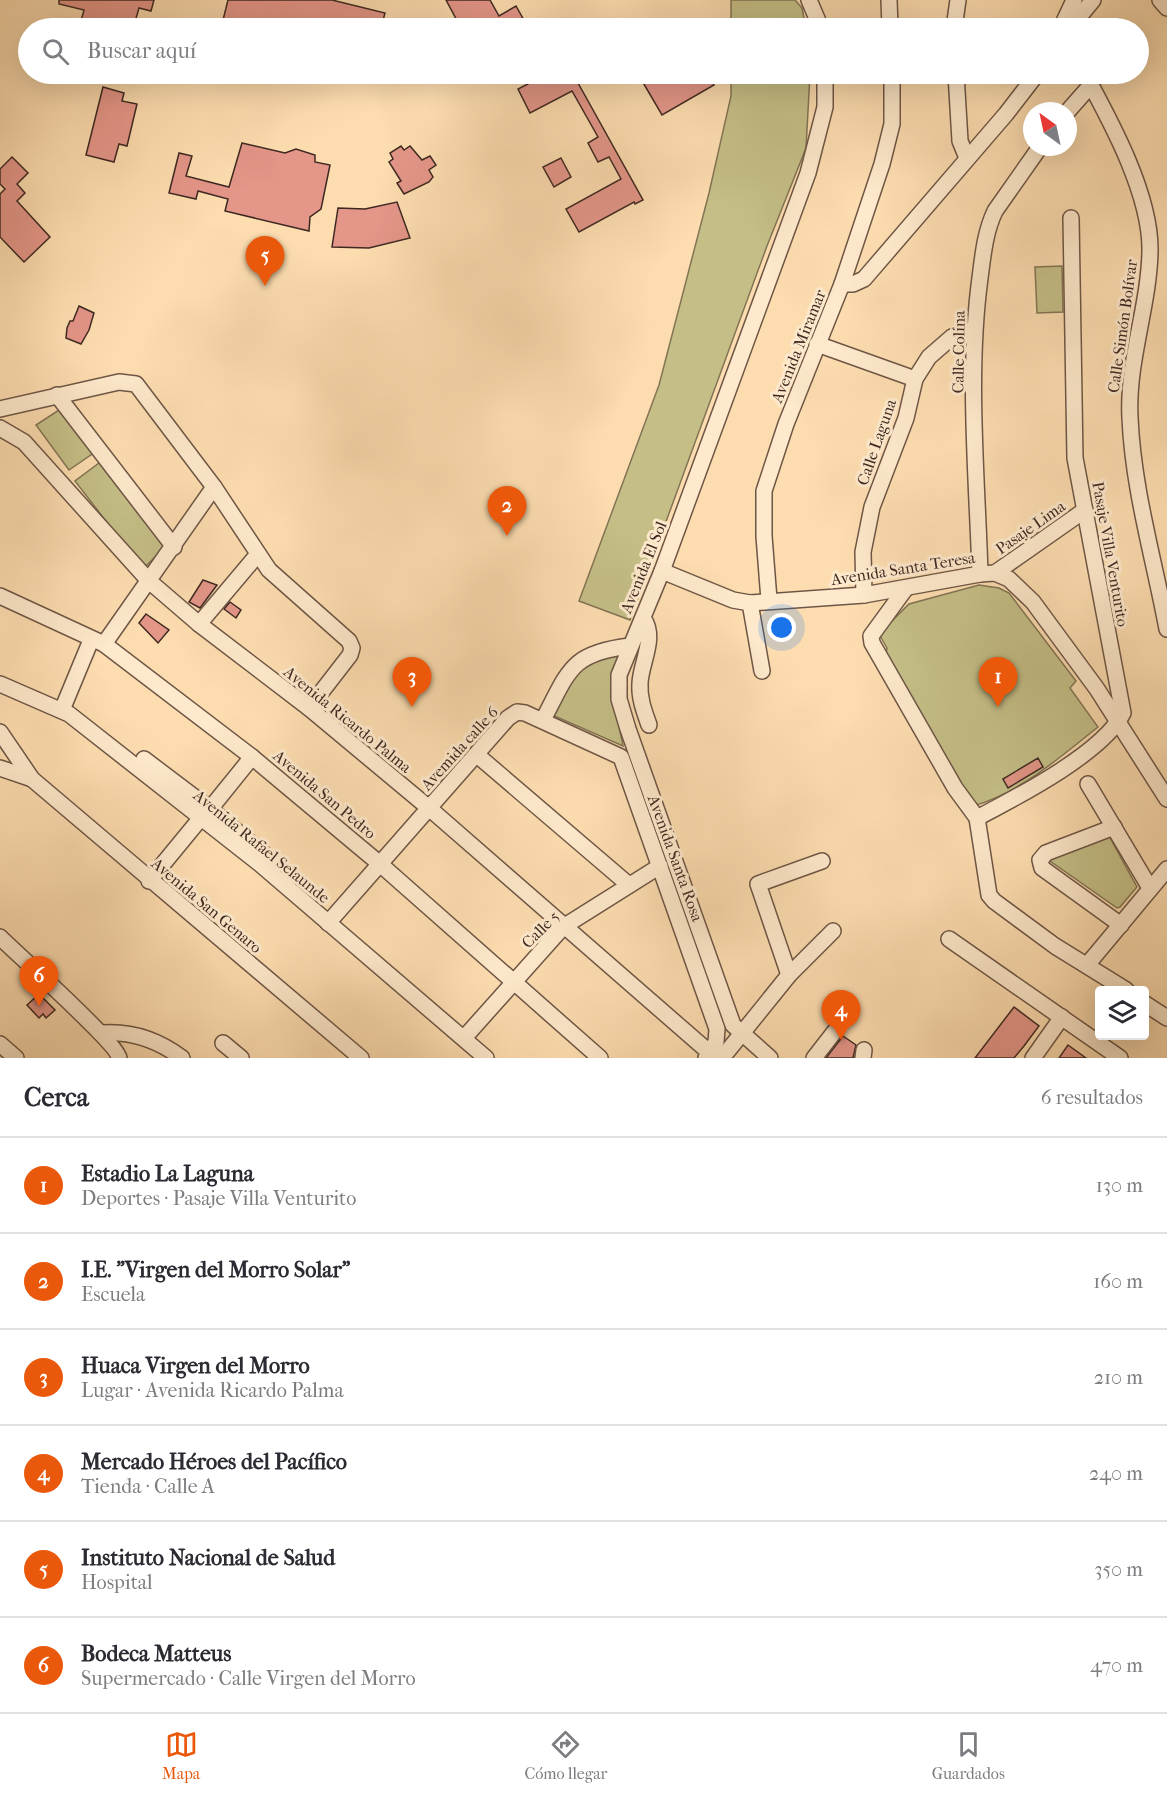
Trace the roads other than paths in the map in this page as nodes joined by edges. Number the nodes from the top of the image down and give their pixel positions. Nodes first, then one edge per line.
1 (809, 0) edge
2 (889, 0) edge
3 (958, 0) edge
4 (1074, 0) edge
5 (1093, 0) edge
6 (1160, 0) edge
7 (1167, 8) edge
8 (817, 18) edge
9 (890, 18) edge
10 (955, 18) edge
11 (1066, 18) edge
12 (1078, 18) edge
13 (825, 84) edge
14 (892, 84) edge
15 (957, 84) edge
16 (1029, 84) edge
17 (1085, 84) edge
18 (1091, 84) edge
19 (1074, 102) edge
20 (1034, 156) edge
21 (967, 158) junction
22 (1071, 218) dead end
23 (842, 284) junction
24 (973, 329) junction
25 (818, 344) junction
26 (915, 379) junction
27 (57, 395) junction
28 (0, 409) edge
29 (0, 428) edge
30 (214, 488) junction
31 (1085, 510) junction
32 (174, 547) junction
33 (258, 554) junction
34 (662, 571) junction
35 (988, 573) junction
36 (149, 581) junction
37 (906, 588) junction
38 (864, 595) junction
39 (0, 596) edge
40 (769, 600) junction
41 (750, 603) junction
42 (643, 618) junction
43 (1166, 622) edge
44 (200, 624) junction
45 (98, 642) junction
46 (630, 646) junction
47 (762, 671) dead end
48 (0, 684) edge
49 (309, 708) junction
50 (62, 710) junction
51 (516, 712) joint
52 (543, 720) junction
53 (1118, 723) junction
54 (649, 725) dead end
55 (0, 732) edge
56 (477, 755) junction
57 (252, 757) junction
58 (144, 759) dead end
59 (0, 768) edge
60 (32, 779) junction
61 (1088, 784) dead end
62 (1167, 799) edge
63 (429, 808) junction
64 (205, 814) junction
65 (977, 818) junction
66 (1114, 826) junction
67 (822, 861) dead end
68 (380, 864) junction
69 (660, 866) junction
70 (1167, 869) edge
71 (149, 881) junction
72 (629, 885) junction
73 (1150, 888) junction
74 (325, 920) junction
75 (1121, 925) junction
76 (563, 927) junction
77 (833, 931) dead end
78 (0, 937) edge
79 (950, 939) dead end
80 (1087, 965) junction
81 (789, 975) junction
82 (515, 981) junction
83 (1120, 986) edge
84 (1149, 1006) edge
85 (1166, 1014) edge
86 (1062, 1017) junction
87 (835, 1031) dead end
88 (742, 1032) junction
89 (103, 1033) junction
90 (464, 1038) junction
91 (223, 1043) dead end
92 (0, 1044) edge
93 (119, 1055) edge
94 (713, 1056) edge
95 (16, 1058) edge
96 (182, 1058) edge
97 (241, 1058) edge
98 (361, 1058) edge
99 (486, 1058) edge
100 (600, 1058) edge
101 (770, 1058) edge
102 (814, 1058) edge
103 (1033, 1058) edge
104 (1120, 1058) edge

1 - 8 street
2 - 9 street
3 - 10 street
4 - 11 street
5 - 12 street
6 - 7 street
13 - 34 street, Avenida El Sol
14 - 23 street
15 - 21 street
16 - 21 street, Avenida Miramar
17 - 19 street
18 - 43 street, Calle Simón Bolívar
20 - 24 street, Calle Colina
21 - 23 street, Avenida Miramar
22 - 31 street, Pasaje Villa Venturito
23 - 25 street, Avenida Miramar
24 - 26 street, Calle Laguna
24 - 35 street, Calle Colina
25 - 26 street
25 - 40 street, Avenida Miramar
26 - 38 street, Calle Laguna
27 - 28 street
27 - 30 street
27 - 32 street
29 - 36 street, Avenida Ricardo Palma
30 - 32 street
30 - 33 street
31 - 35 street, Pasaje Lima
31 - 53 street, Pasaje Villa Venturito
32 - 36 street
33 - 44 street
33 - 49 street
34 - 41 street, Avenida Santa Teresa
34 - 42 street, Avenida El Sol
35 - 37 street, Avenida Santa Teresa
35 - 53 street, Avenida Santa Teresa
36 - 44 street, Avenida Ricardo Palma
36 - 45 street
37 - 38 street, Avenida Santa Teresa
37 - 65 street
38 - 40 street, Avenida Santa Teresa
39 - 45 street, Avenida San Pedro
40 - 41 street, Avenida Santa Teresa
41 - 47 street
42 - 46 street, Avenida El Sol
42 - 54 street
44 - 49 street, Avenida Ricardo Palma
45 - 50 street
45 - 57 street, Avenida San Pedro
46 - 52 street
46 - 88 street, Avenida El Sol
48 - 50 street, Avenida Rafael Selaunde
49 - 63 street, Avenida Ricardo Palma
50 - 64 street, Avenida Rafael Selaunde
51 - 52 street, Avenida Santa Rosa
51 - 56 street, Avemida calle 6
52 - 69 street, Avenida Santa Rosa
53 - 62 street, Avenida Santa Teresa
53 - 65 street
55 - 60 street
56 - 63 street, Avemida calle 6
56 - 72 street
57 - 64 street
57 - 68 street, Avenida San Pedro
58 - 64 street
59 - 60 street
60 - 71 street, Avenida San Genaro
61 - 66 street
63 - 68 street, Avemida calle 6
63 - 76 street, Avenida Ricardo Palma
64 - 71 street
64 - 74 street, Avenida Rafael Selaunde
65 - 80 street
66 - 73 street
66 - 75 street
67 - 81 street
68 - 74 street, Avemida calle 6
68 - 82 street, Avenida San Pedro
69 - 72 street, Calle 5
69 - 94 street, Avenida Santa Rosa
70 - 73 street
71 - 98 street, Avenida San Genaro
72 - 76 street, Calle 5
73 - 75 street
74 - 90 street, Avenida Rafael Selaunde
75 - 80 street
76 - 82 street, Calle 5
76 - 94 street, Avenida Ricardo Palma
77 - 81 street
78 - 89 street
79 - 86 street
80 - 83 street
81 - 88 street
82 - 90 street, Calle 5
82 - 100 street, Avenida San Pedro
84 - 85 street
86 - 103 street
86 - 104 street
87 - 102 street
88 - 94 street
88 - 101 street, Avenida El Sol
89 - 93 street
89 - 96 street
90 - 99 street, Avenida Rafael Selaunde
91 - 97 street
92 - 95 street

